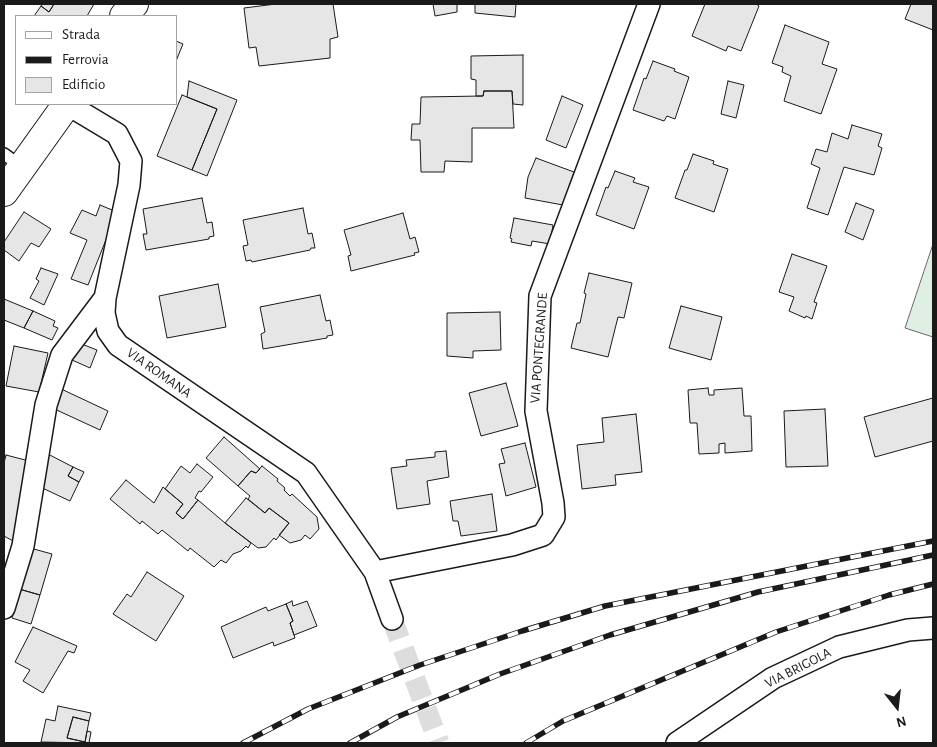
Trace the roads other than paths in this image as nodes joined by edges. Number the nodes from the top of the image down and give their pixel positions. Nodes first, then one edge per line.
1 (134, 4) edge
2 (649, 4) edge
3 (125, 15) edge
4 (66, 105) edge
5 (69, 105) edge
6 (13, 161) edge
7 (4, 192) edge
8 (105, 298) junction
9 (374, 572) junction
10 (4, 608) edge
11 (392, 620) tunnel mouth
12 (933, 628) edge
13 (677, 743) edge

1 - 3 main road
2 - 9 street, VIA PONTEGRANDE
4 - 6 main road
5 - 8 street, VIA ROMANA
6 - 7 main road
8 - 9 street, VIA ROMANA
8 - 10 street
9 - 11 street, VIA ROMANA
12 - 13 street, VIA BRIGOLA

